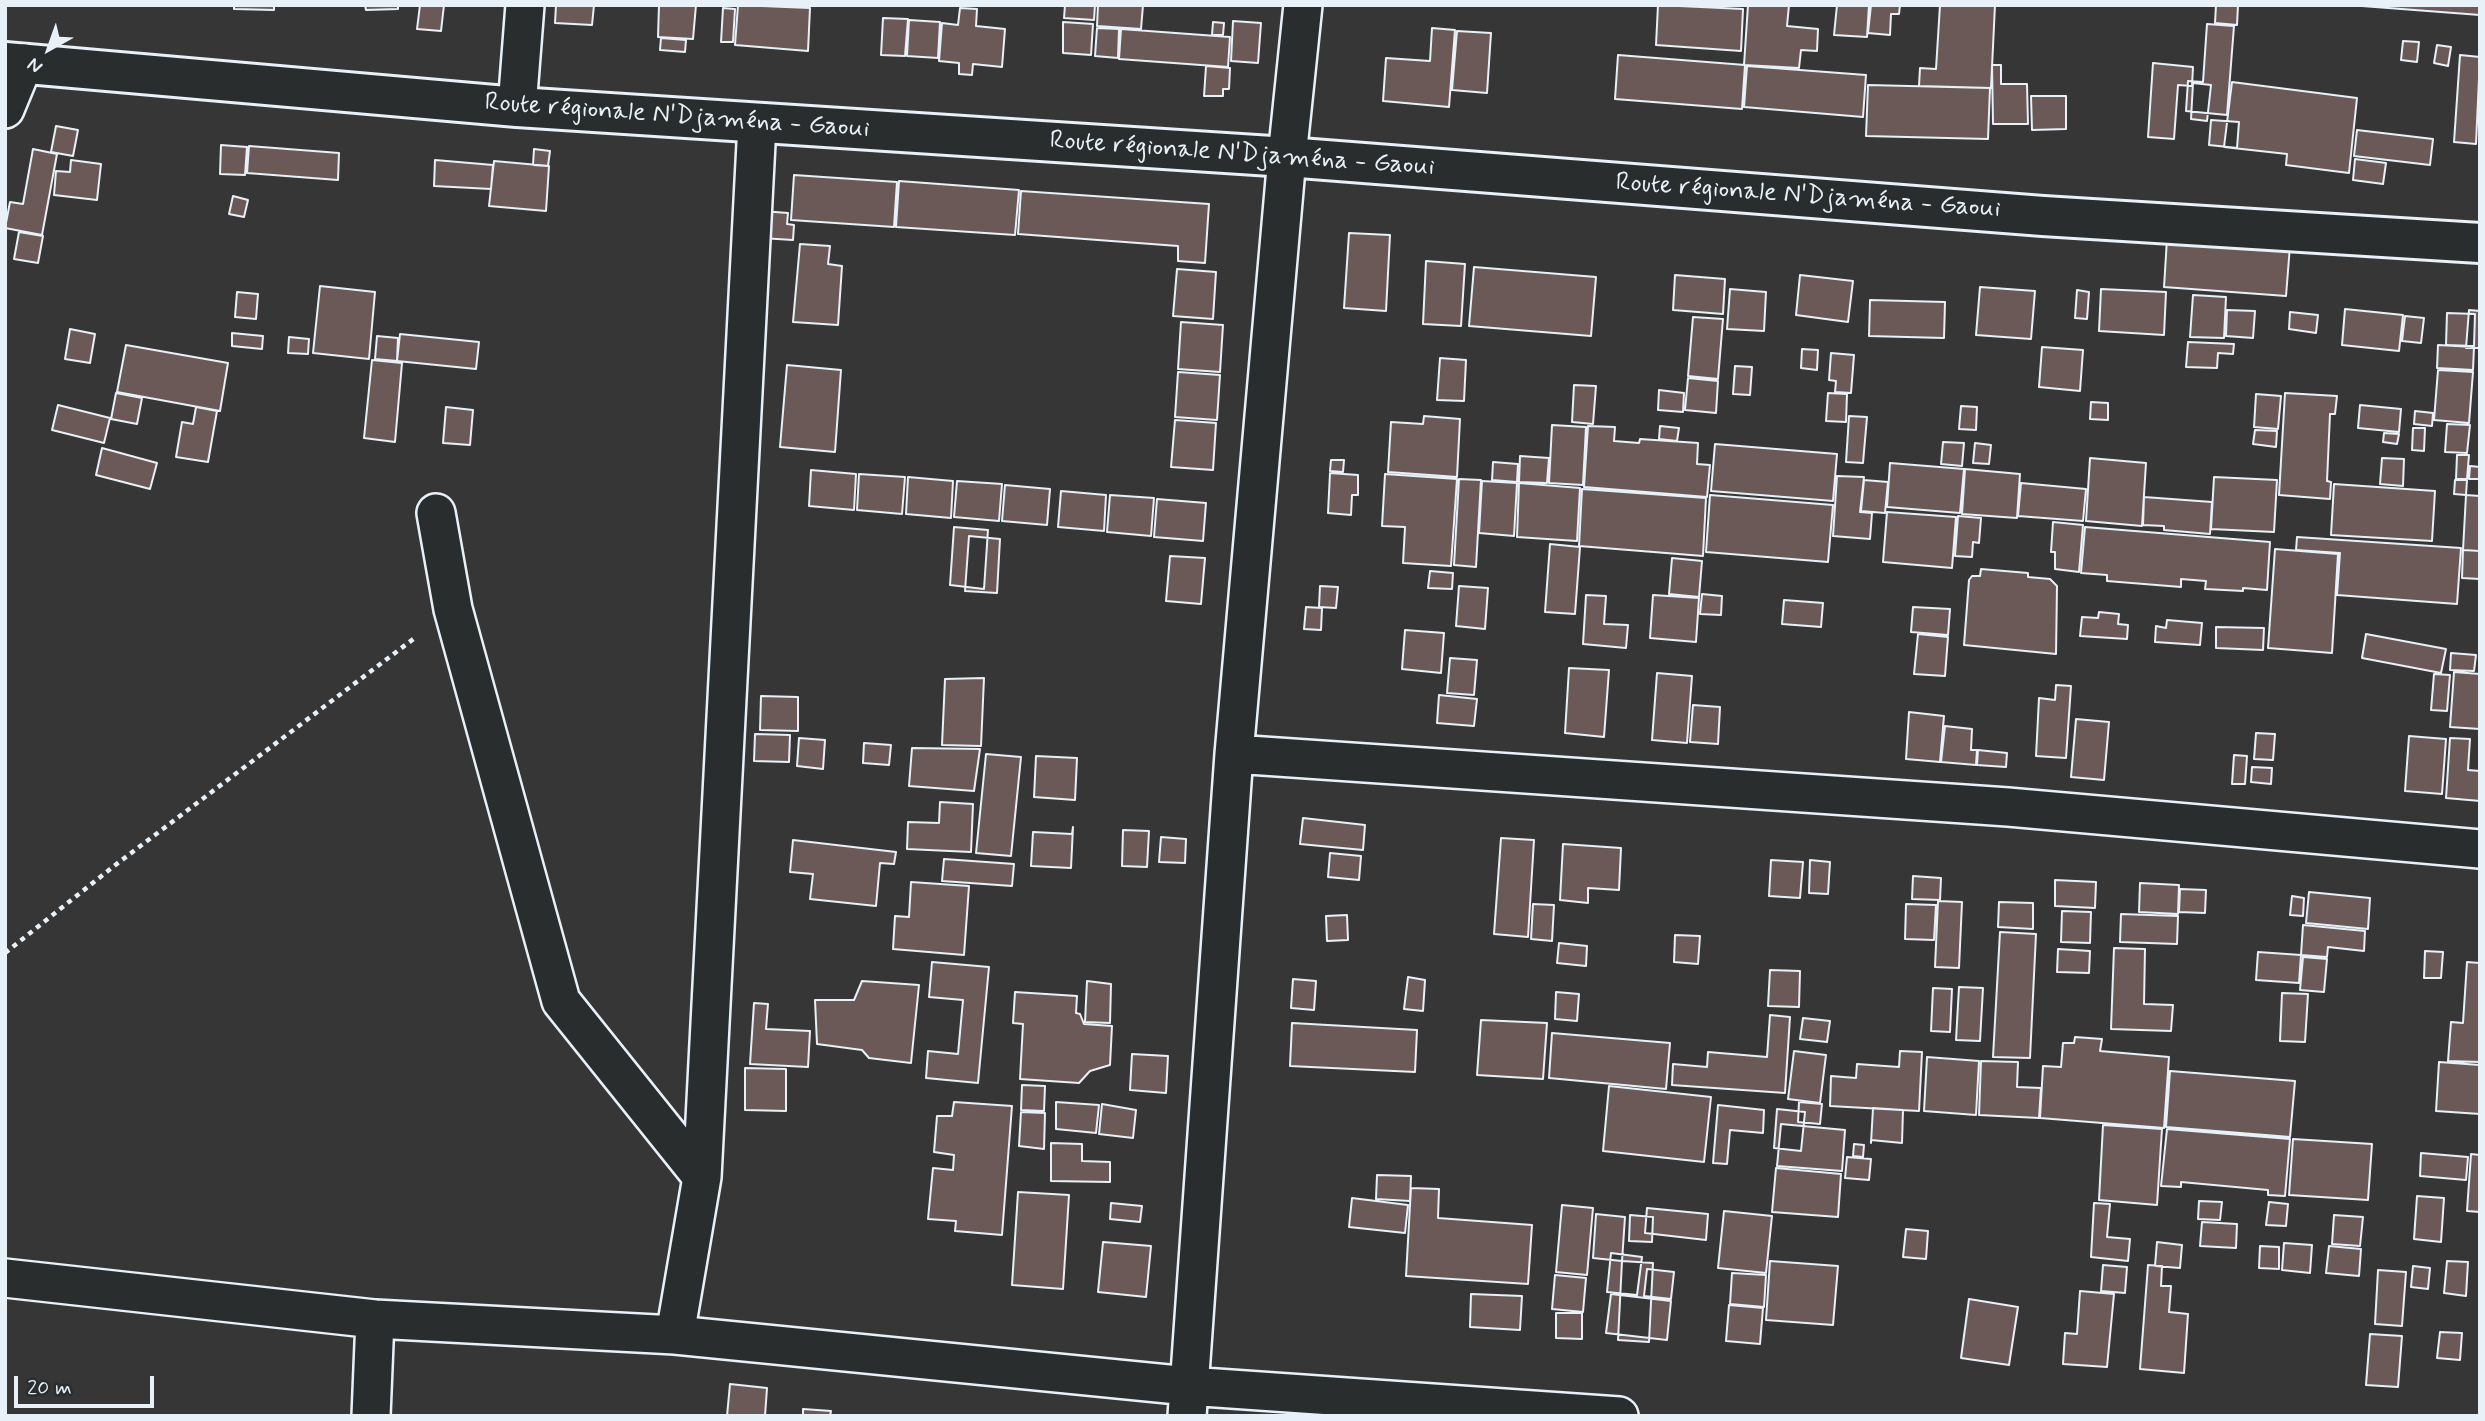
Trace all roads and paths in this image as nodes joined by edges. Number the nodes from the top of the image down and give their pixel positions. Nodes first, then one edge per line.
1 (525, 5) edge
2 (1303, 5) edge
3 (15, 62) edge
4 (517, 107) junction
5 (5, 109) edge
6 (757, 124) junction
7 (1287, 157) junction
8 (2480, 243) edge
9 (436, 513) dead end
10 (453, 609) junction
11 (1234, 754) junction
12 (2480, 849) edge
13 (5, 953) edge
14 (702, 1177) junction
15 (5, 1278) edge
16 (374, 1319) junction
17 (676, 1335) junction
18 (1187, 1401) edge
19 (371, 1416) edge
20 (1619, 1416) edge

1 - 4 street
2 - 7 street
3 - 4 street, Route régionale N'Djaména - Gaoui
3 - 5 street
4 - 6 street, Route régionale N'Djaména - Gaoui
6 - 7 street, Route régionale N'Djaména - Gaoui
6 - 14 street
7 - 8 street, Route régionale N'Djaména - Gaoui
7 - 11 street
9 - 10 street
10 - 13 path
10 - 14 street
11 - 12 street
11 - 18 street
14 - 17 street
15 - 16 street
16 - 17 street
16 - 19 street
17 - 18 street
18 - 20 street

